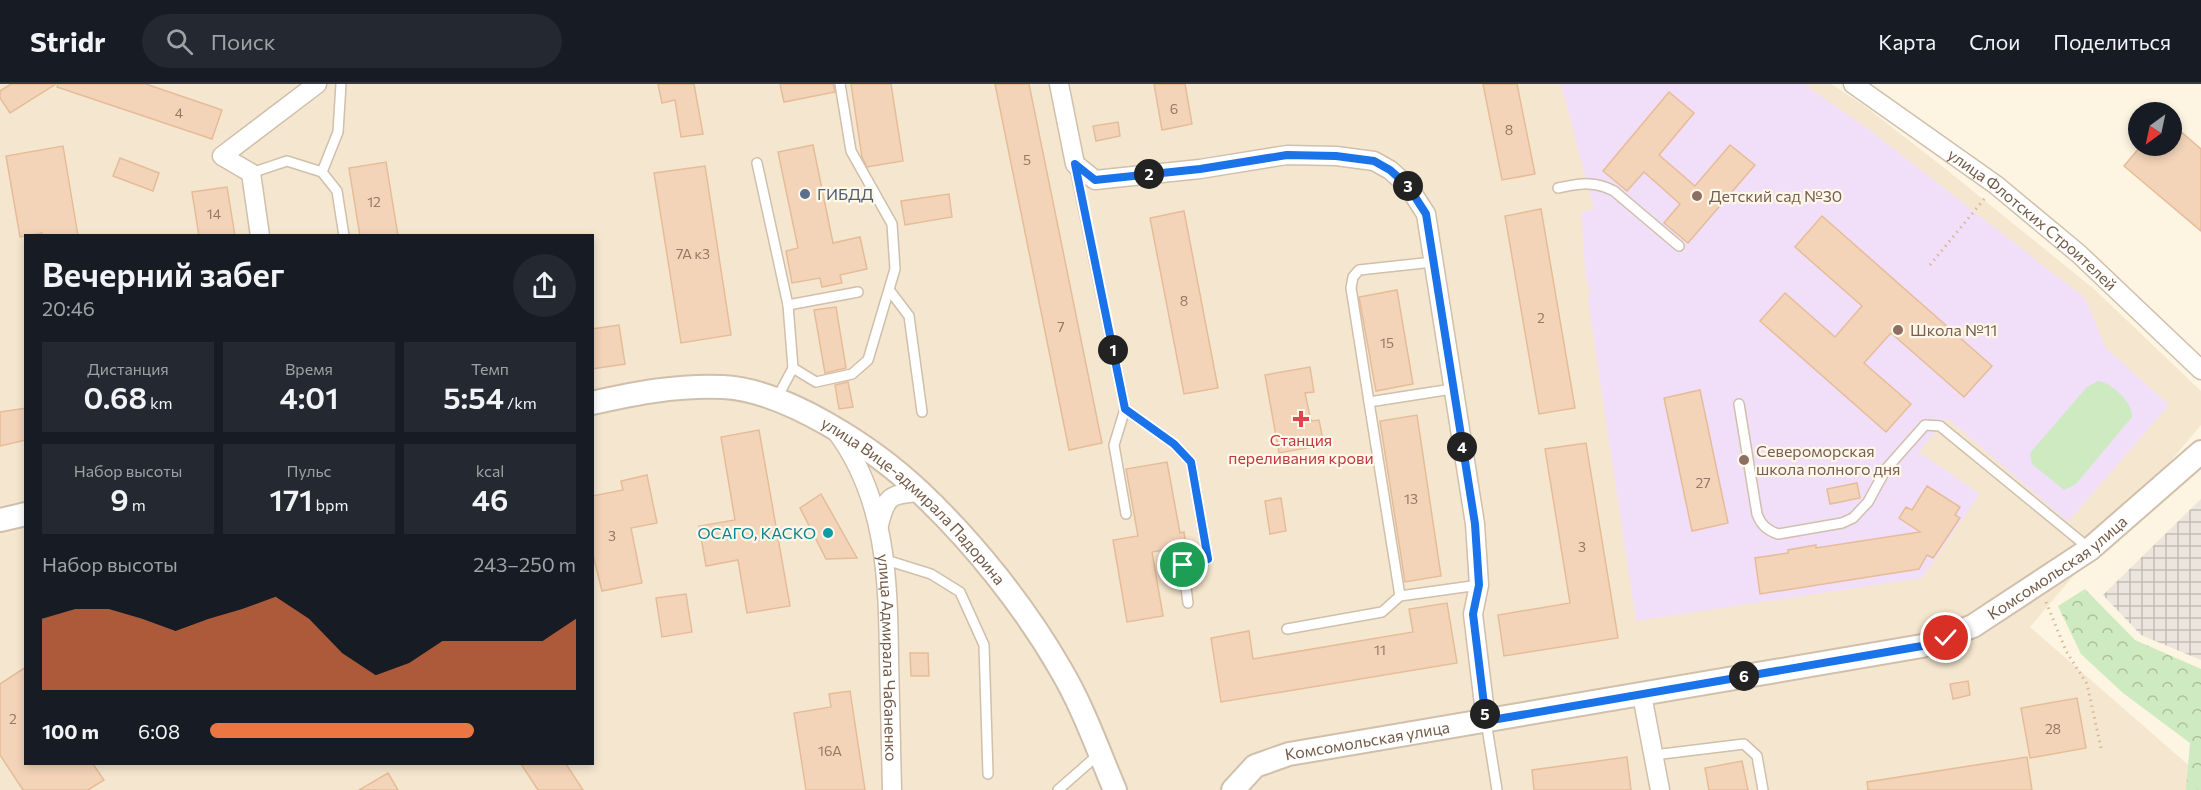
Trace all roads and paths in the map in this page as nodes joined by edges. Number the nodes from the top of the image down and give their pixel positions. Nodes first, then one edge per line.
1 (317, 84) edge
2 (341, 84) edge
3 (840, 84) edge
4 (1059, 84) edge
5 (1853, 84) edge
6 (758, 163) dead end
7 (1075, 164) junction
8 (322, 172) junction
9 (251, 173) junction
10 (1996, 185) junction
11 (1558, 188) dead end
12 (260, 234) edge
13 (344, 234) edge
14 (1679, 246) dead end
15 (1433, 262) junction
16 (1930, 265) dead end
17 (890, 291) junction
18 (858, 292) dead end
19 (788, 305) junction
20 (793, 368) junction
21 (2201, 369) edge
22 (1452, 389) junction
23 (777, 398) junction
24 (1369, 402) junction
25 (594, 403) edge
26 (1739, 404) dead end
27 (1125, 409) junction
28 (922, 411) dead end
29 (834, 428) junction
30 (2201, 452) edge
31 (920, 492) junction
32 (24, 514) edge
33 (1126, 514) dead end
34 (0, 520) edge
35 (879, 525) junction
36 (2090, 549) junction
37 (886, 560) junction
38 (2038, 583) junction
39 (1479, 585) junction
40 (1400, 596) junction
41 (1188, 603) dead end
42 (1287, 629) dead end
43 (1642, 695) junction
44 (1486, 721) junction
45 (2101, 748) dead end
46 (1099, 754) junction
47 (1654, 756) junction
48 (988, 774) dead end
49 (892, 790) edge
50 (1058, 790) edge
51 (1115, 790) edge
52 (1233, 790) edge
53 (1497, 790) edge
54 (1660, 790) edge
55 (1763, 790) edge

1 - 9 street
2 - 8 lane
3 - 17 lane
4 - 7 street
5 - 10 street, улица Флотских Строителей
6 - 19 lane
7 - 15 street
7 - 27 lane
8 - 9 lane
8 - 13 lane
9 - 12 street
10 - 16 path
10 - 21 street, улица Флотских Строителей
11 - 14 lane
15 - 22 street
15 - 24 lane
17 - 20 lane
17 - 28 lane
18 - 19 lane
19 - 20 lane
20 - 23 lane
22 - 24 lane
22 - 39 street
23 - 25 street, улица Вице-адмирала Падорина
23 - 29 street, улица Вице-адмирала Падорина
24 - 40 lane
26 - 36 lane
27 - 33 lane
27 - 41 lane
29 - 31 street, улица Вице-адмирала Падорина
29 - 35 street, улица Адмирала Чабаненко
30 - 36 street, Комсомольская улица
31 - 35 street
31 - 46 street, улица Вице-адмирала Падорина
32 - 34 street
35 - 37 street, улица Адмирала Чабаненко
36 - 38 street, Комсомольская улица
37 - 48 lane
37 - 49 street, улица Адмирала Чабаненко
38 - 43 street, Комсомольская улица
38 - 45 path
39 - 40 lane
39 - 44 street
40 - 42 lane
43 - 44 street, Комсомольская улица
43 - 47 street
44 - 52 street, Комсомольская улица
44 - 53 lane
46 - 50 lane
46 - 51 street, улица Вице-адмирала Падорина
47 - 54 street
47 - 55 lane

